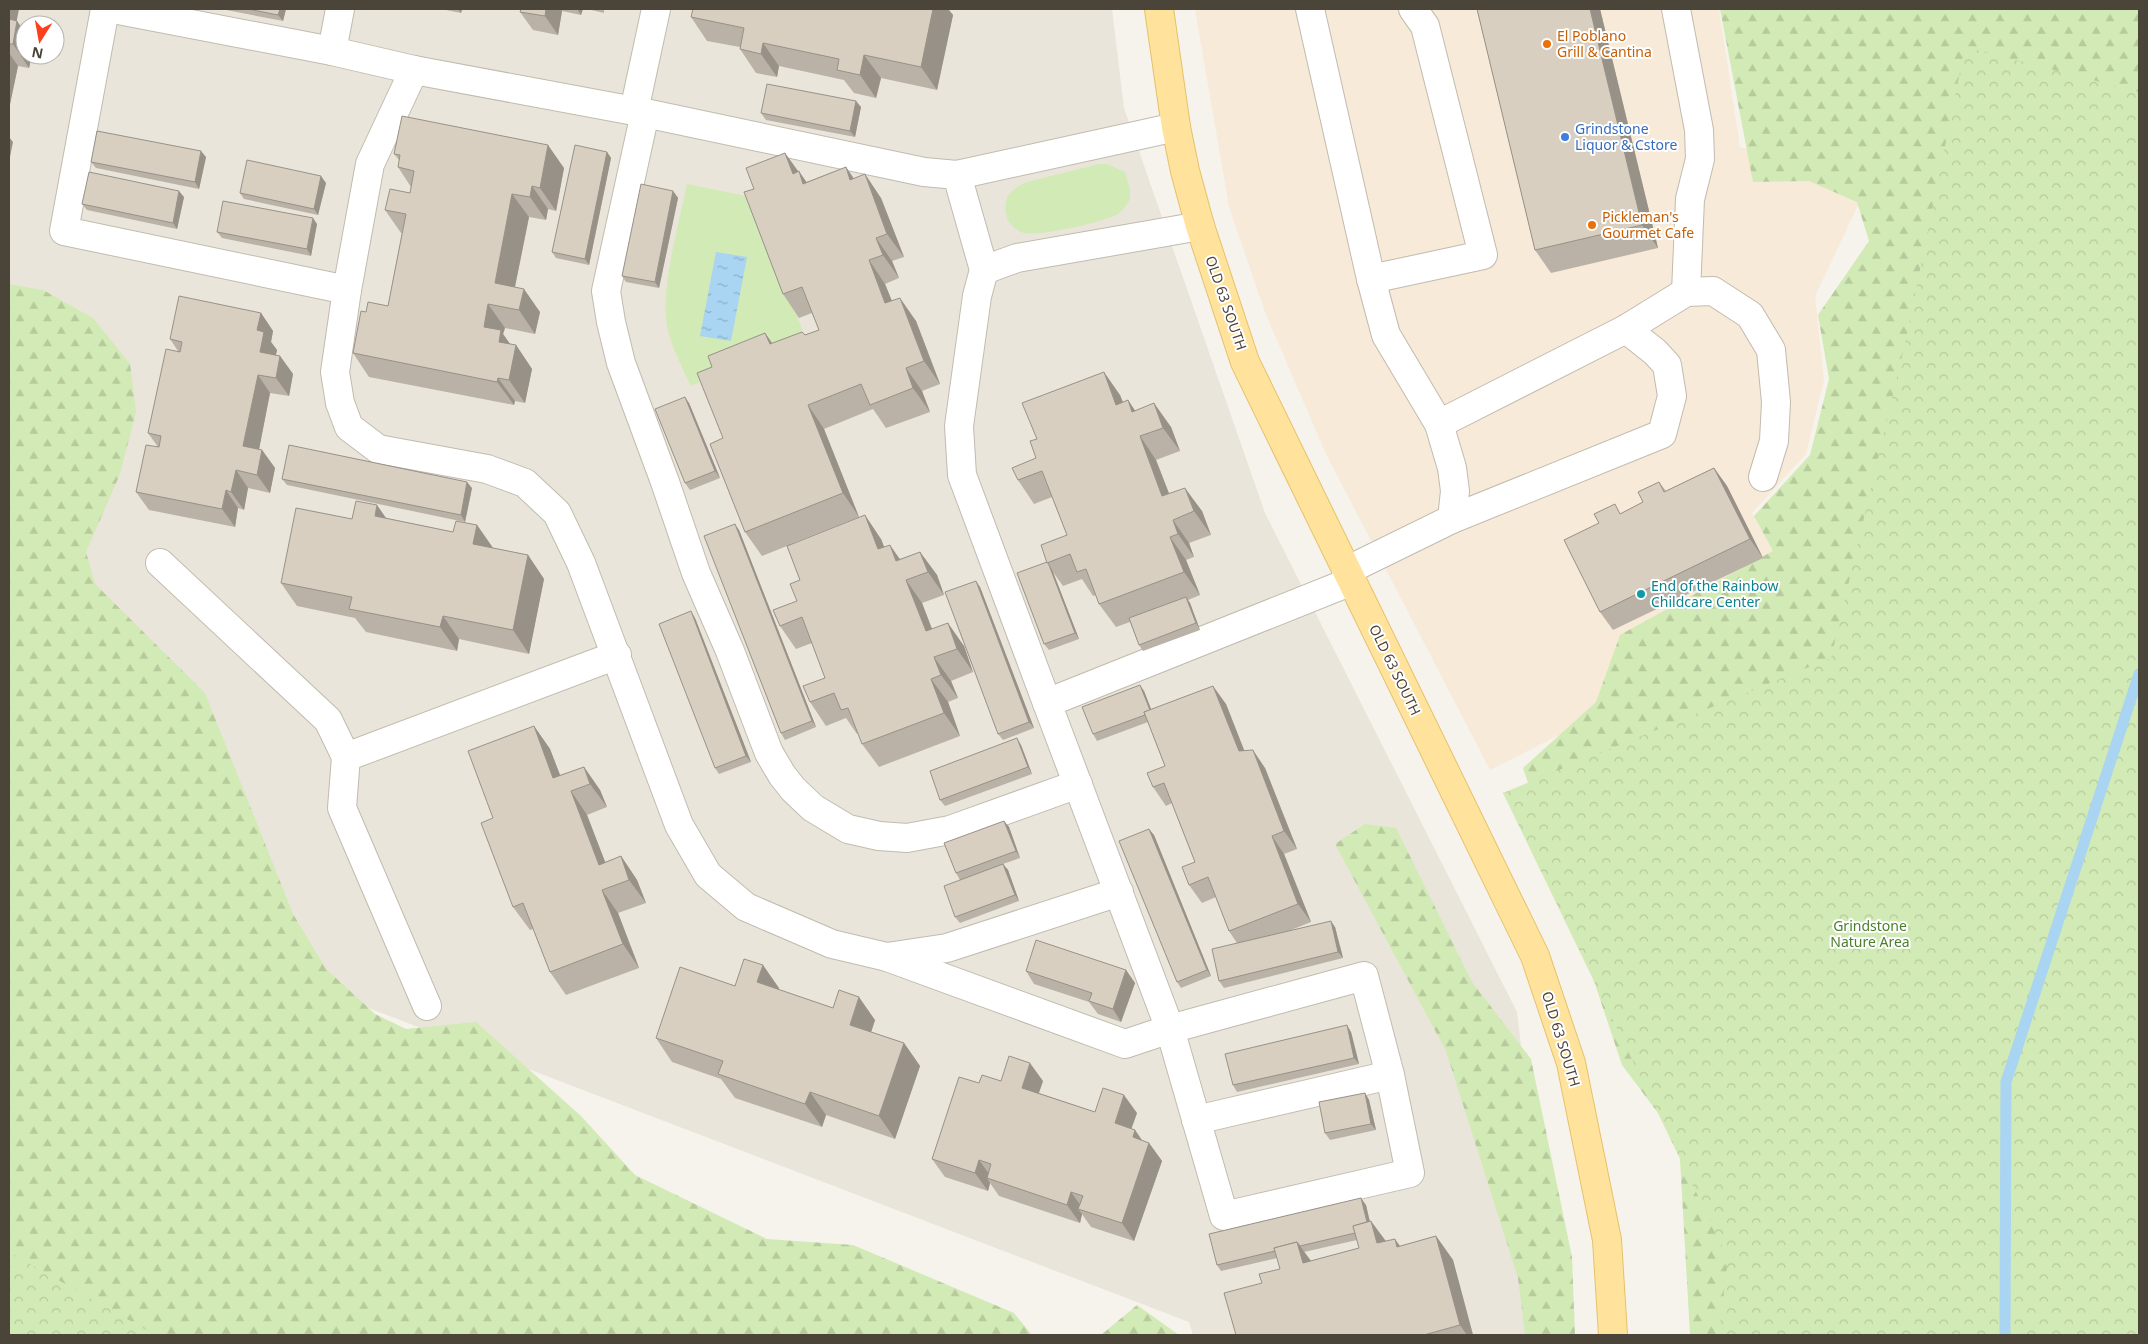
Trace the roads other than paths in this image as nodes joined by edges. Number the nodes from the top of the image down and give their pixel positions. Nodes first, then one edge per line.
1 (105, 9) edge
2 (113, 9) edge
3 (340, 9) edge
4 (656, 9) edge
5 (1159, 9) edge
6 (1310, 9) edge
7 (1413, 9) edge
8 (1676, 9) edge
9 (332, 51) junction
10 (414, 70) junction
11 (640, 112) junction
12 (1176, 127) junction
13 (957, 176) junction
14 (1200, 226) junction
15 (984, 270) junction
16 (1371, 279) junction
17 (347, 290) junction
18 (1686, 292) junction
19 (1626, 329) junction
20 (1439, 424) junction
21 (1763, 477) dead end
22 (1452, 519) junction
23 (160, 563) dead end
24 (1349, 576) junction
25 (617, 655) junction
26 (1047, 703) junction
27 (346, 757) junction
28 (1078, 784) junction
29 (1119, 892) junction
30 (887, 957) junction
31 (427, 1006) dead end
32 (1170, 1029) junction
33 (1390, 1075) junction
34 (1196, 1120) junction
35 (1613, 1335) edge

1 - 17 lane
2 - 9 lane
3 - 9 lane
4 - 11 lane
5 - 12 main road, OLD 63 SOUTH
6 - 16 lane
7 - 16 lane
8 - 18 lane
9 - 10 lane
10 - 11 lane
10 - 17 lane
11 - 13 lane
11 - 28 lane
12 - 13 lane
12 - 14 main road, OLD 63 SOUTH
13 - 15 lane
14 - 15 lane
14 - 24 main road, OLD 63 SOUTH
15 - 26 lane
16 - 20 lane
17 - 25 lane
18 - 19 lane
18 - 21 lane
19 - 20 lane
19 - 22 lane
20 - 22 lane
22 - 24 lane
23 - 27 lane
24 - 26 lane
24 - 35 main road, OLD 63 SOUTH
25 - 27 lane
25 - 30 lane
26 - 28 lane
27 - 31 lane
28 - 29 lane
29 - 30 lane
29 - 32 lane
30 - 32 lane
32 - 33 lane
32 - 34 lane
33 - 34 lane
33 - 34 lane

